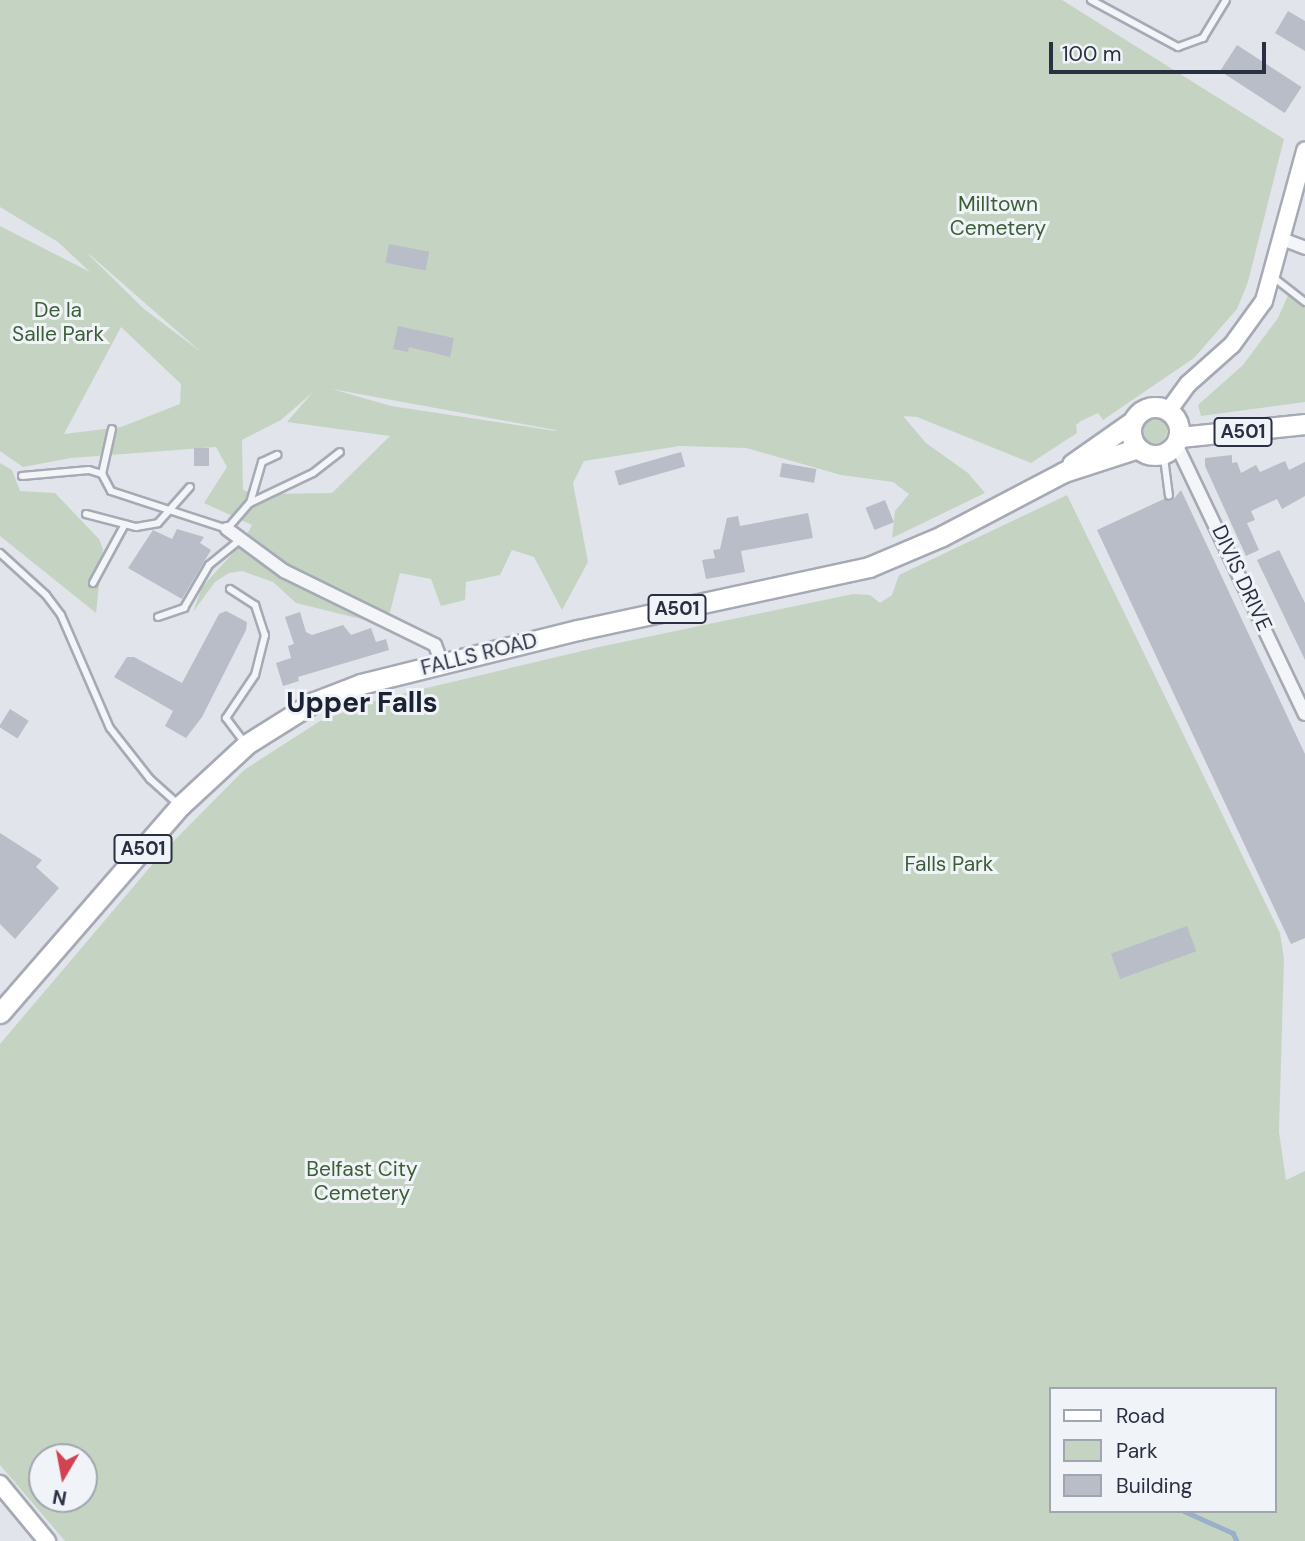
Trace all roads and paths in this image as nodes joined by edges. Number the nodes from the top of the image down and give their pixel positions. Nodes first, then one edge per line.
1 (1091, 0) edge
2 (1226, 0) edge
3 (1305, 151) edge
4 (1282, 239) junction
5 (1305, 248) edge
6 (1272, 276) junction
7 (1305, 302) edge
8 (1169, 410) junction
9 (1132, 422) junction
10 (1305, 424) edge
11 (112, 429) dead end
12 (1173, 444) junction
13 (1135, 449) junction
14 (340, 452) dead end
15 (277, 455) dead end
16 (1064, 472) junction
17 (102, 474) junction
18 (22, 476) dead end
19 (190, 487) dead end
20 (1169, 496) dead end
21 (250, 503) junction
22 (174, 510) junction
23 (86, 514) dead end
24 (125, 524) junction
25 (228, 529) junction
26 (241, 539) junction
27 (0, 552) edge
28 (93, 583) dead end
29 (230, 589) dead end
30 (158, 617) dead end
31 (442, 663) junction
32 (1305, 714) edge
33 (247, 744) junction
34 (180, 806) junction
35 (0, 1013) edge
36 (0, 1484) edge
37 (47, 1541) edge

1 - 2 lane
3 - 4 main road
4 - 5 street
4 - 6 main road
6 - 7 lane
6 - 8 main road
8 - 9 main road, A501
8 - 12 main road
9 - 13 main road
9 - 16 main road, FALLS ROAD / A501
10 - 12 main road, A501
11 - 17 lane
12 - 13 main road, A501
12 - 20 lane
12 - 32 street, DIVIS DRIVE
13 - 16 main road, FALLS ROAD / A501
14 - 21 lane
15 - 21 lane
16 - 31 main road, FALLS ROAD / A501
17 - 18 lane
17 - 22 lane
19 - 22 lane
21 - 25 lane
22 - 24 lane
22 - 25 lane
23 - 24 lane
24 - 28 lane
25 - 26 street
26 - 30 lane
26 - 31 street
27 - 34 lane
29 - 33 lane
31 - 33 main road, FALLS ROAD / A501
33 - 34 main road, FALLS ROAD / A501
34 - 35 main road, FALLS ROAD / A501
36 - 37 main road

